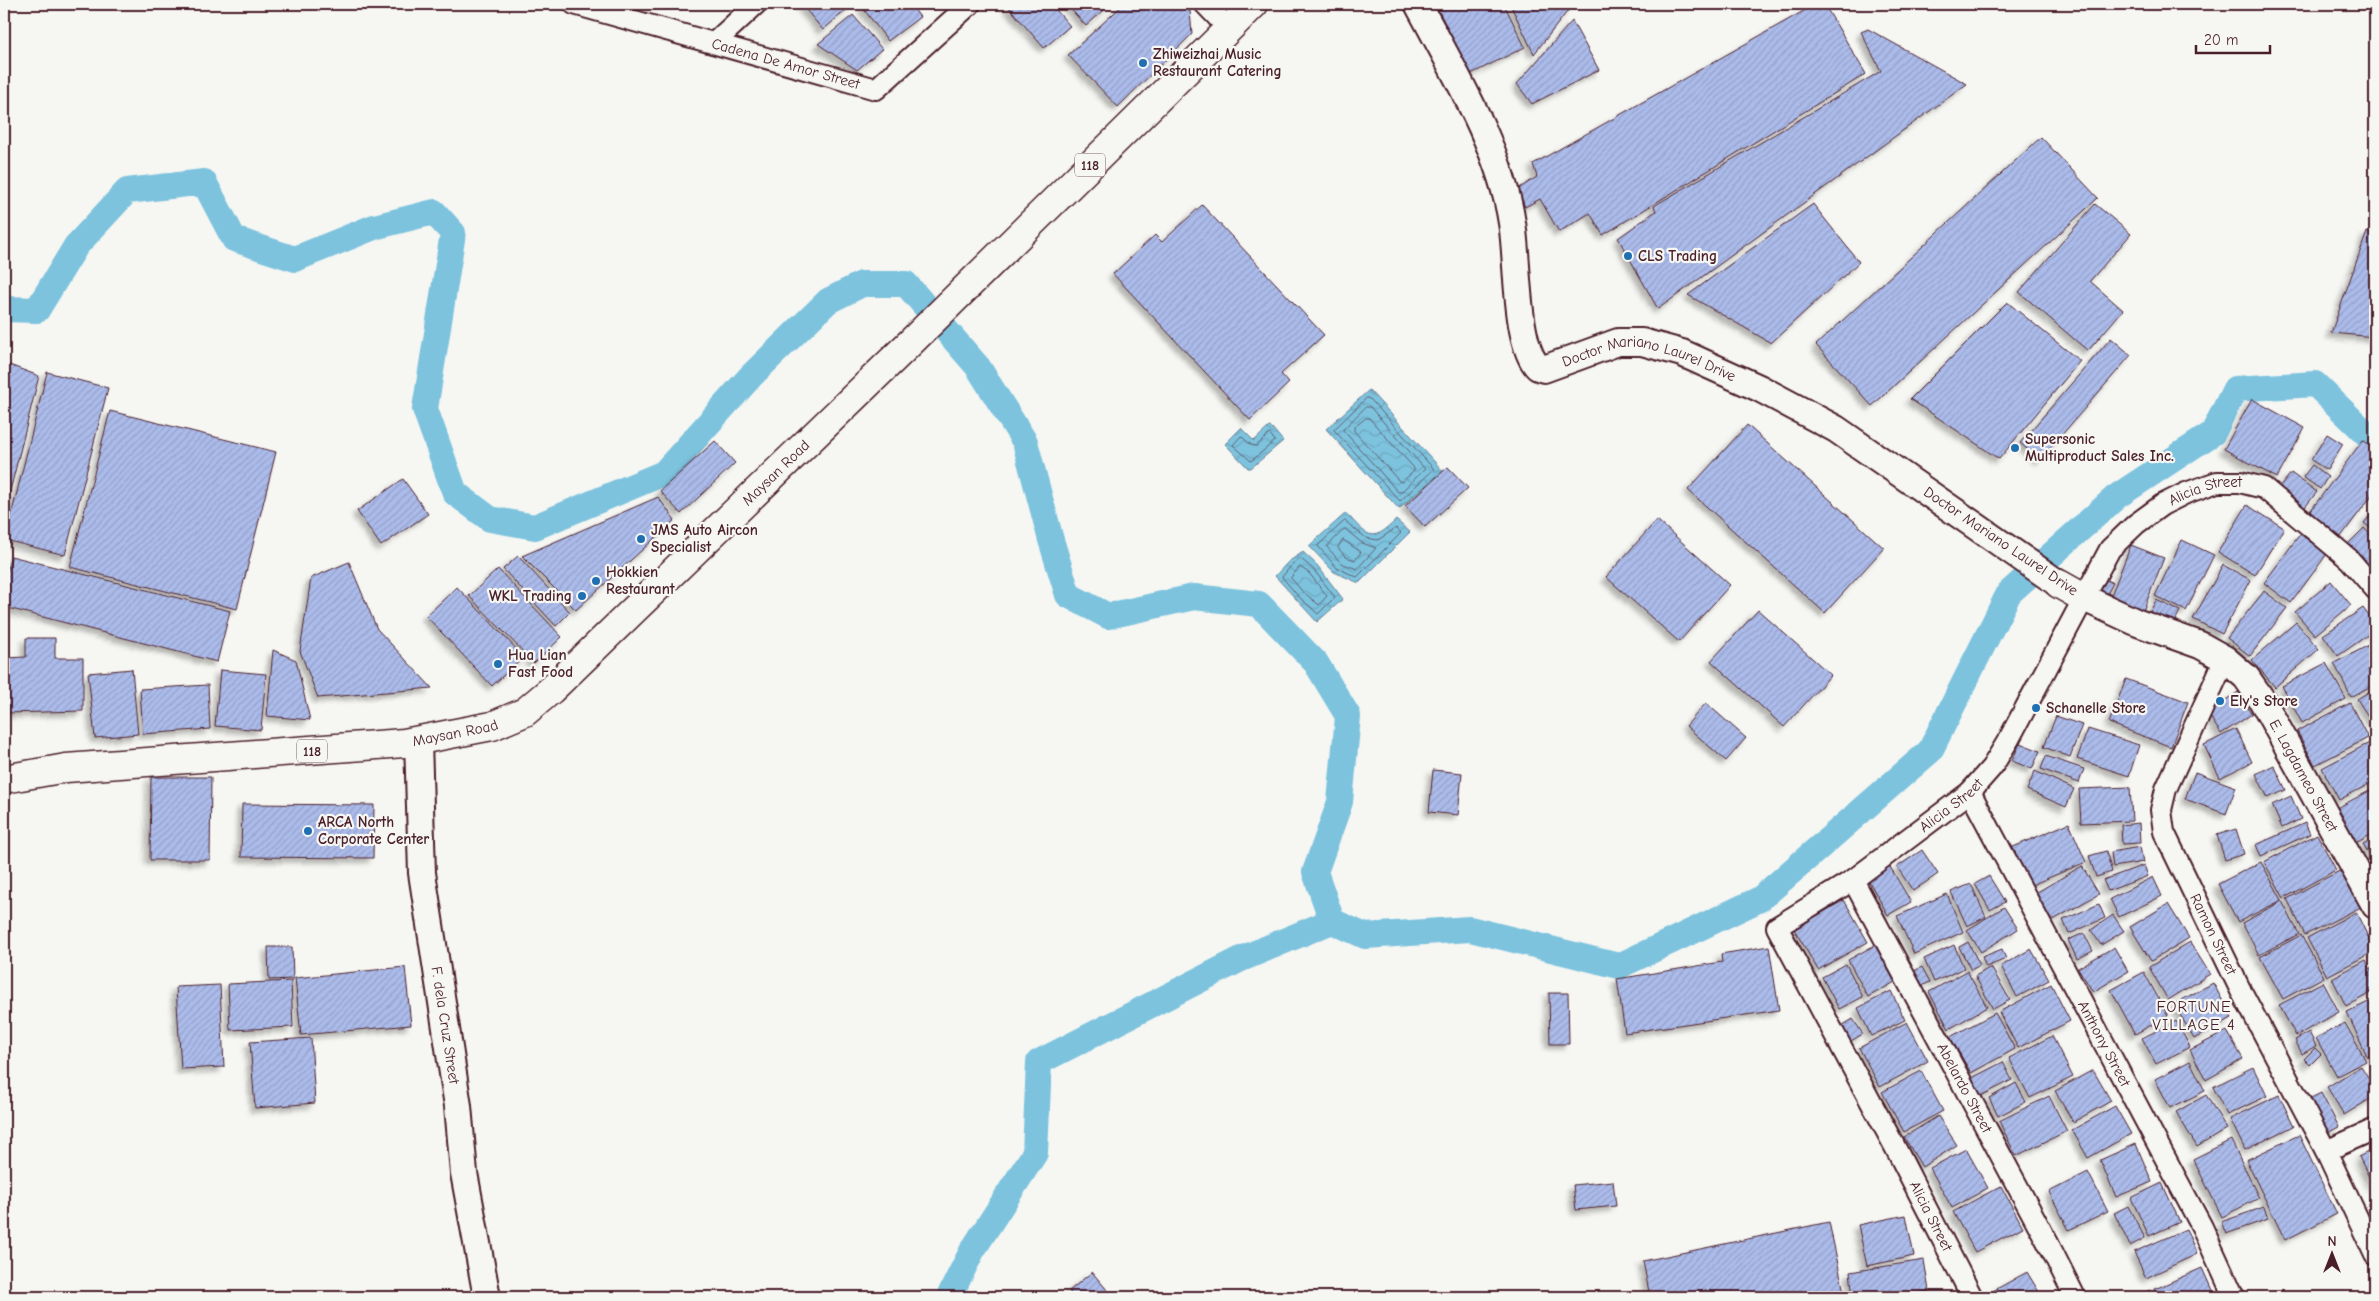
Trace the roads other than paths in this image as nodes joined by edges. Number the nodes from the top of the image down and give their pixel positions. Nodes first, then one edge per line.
1 (574, 4) edge
2 (756, 4) edge
3 (970, 4) edge
4 (1205, 4) edge
5 (1254, 4) edge
6 (1418, 4) edge
7 (1228, 28) junction
8 (714, 43) junction
9 (2059, 584) joint
10 (2375, 589) edge
11 (2084, 598) junction
12 (2225, 659) junction
13 (418, 747) junction
14 (4, 779) edge
15 (1970, 792) junction
16 (1853, 880) junction
17 (2375, 905) edge
18 (2375, 1129) edge
19 (2326, 1151) junction
20 (2375, 1255) edge
21 (487, 1297) edge
22 (1972, 1297) edge
23 (2075, 1297) edge
24 (2234, 1297) edge

1 - 8 street, Cadena De Amor Street
2 - 8 street
3 - 8 street, Cadena De Amor Street
4 - 7 street
5 - 7 main road, 118
6 - 9 street, Doctor Mariano Laurel Drive
7 - 13 main road, Maysan Road / 118
9 - 11 main road, Doctor Mariano Laurel Drive
10 - 11 street, Alicia Street
11 - 12 street, E. Lagdameo Street
11 - 15 street, Alicia Street
12 - 17 street, E. Lagdameo Street
12 - 19 street, Ramon Street
13 - 14 main road, Maysan Road / 118
13 - 21 street, F. dela Cruz Street
15 - 16 street, Alicia Street
15 - 24 street, Anthony Street
16 - 22 street, Alicia Street
16 - 23 street, Abelardo Street
18 - 19 street
19 - 20 street, Ramon Street

